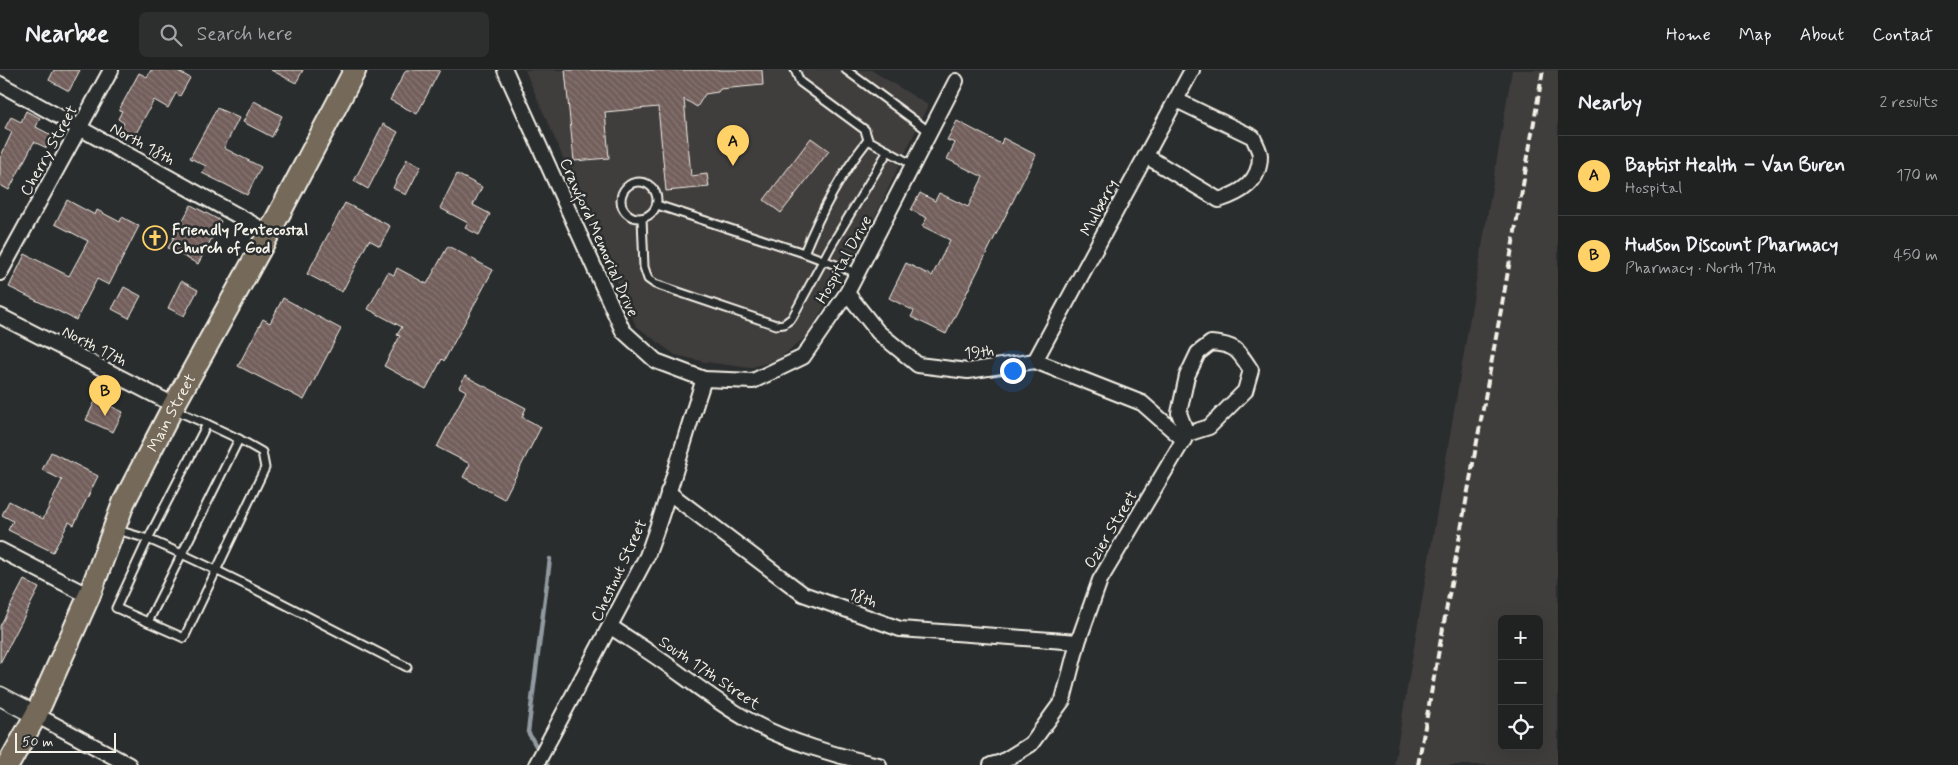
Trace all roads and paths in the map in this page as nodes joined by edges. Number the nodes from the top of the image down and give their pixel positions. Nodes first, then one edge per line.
1 (111, 70) edge
2 (355, 70) edge
3 (505, 70) edge
4 (795, 70) edge
5 (846, 70) edge
6 (1192, 70) edge
7 (956, 81) dead end
8 (0, 84) edge
9 (1176, 100) junction
10 (80, 129) junction
11 (930, 132) junction
12 (868, 140) junction
13 (888, 151) junction
14 (1146, 156) junction
15 (913, 165) junction
16 (657, 205) junction
17 (642, 218) junction
18 (269, 233) junction
19 (804, 253) junction
20 (823, 260) junction
21 (0, 273) edge
22 (857, 273) junction
23 (847, 293) junction
24 (0, 316) edge
25 (1035, 361) junction
26 (704, 379) junction
27 (173, 407) junction
28 (207, 424) junction
29 (1186, 437) junction
30 (239, 439) junction
31 (668, 492) junction
32 (114, 529) junction
33 (148, 539) junction
34 (0, 550) edge
35 (182, 554) junction
36 (216, 571) junction
37 (89, 596) junction
38 (148, 622) junction
39 (611, 627) junction
40 (1078, 642) junction
41 (407, 667) dead end
42 (0, 696) edge
43 (36, 715) junction
44 (537, 764) edge
45 (8, 765) edge
46 (129, 765) edge
47 (879, 765) edge
48 (991, 765) edge

1 - 10 street, Cherry Street
2 - 18 main road, Main Street
3 - 26 street, Crawford Memorial Drive
4 - 12 lane
5 - 11 lane
6 - 9 street, Mulberry
7 - 11 street, Hospital Drive
8 - 10 street, North 18th
9 - 14 street, Mulberry
9 - 14 street
10 - 18 street, North 18th
10 - 21 street, Cherry Street
11 - 15 street, Hospital Drive
12 - 13 lane
12 - 19 lane
13 - 15 lane
13 - 20 lane
14 - 25 street, Mulberry
15 - 22 street, Hospital Drive
16 - 17 lane
16 - 17 lane
16 - 19 lane
17 - 20 lane
18 - 27 main road, Main Street
19 - 20 lane
20 - 22 lane
22 - 23 street, Hospital Drive
23 - 25 street, 19th
23 - 26 street, Hospital Drive
24 - 27 street, North 17th
25 - 29 street
26 - 31 street, Chestnut Street
27 - 28 lane
27 - 32 main road, Main Street
28 - 30 lane
28 - 33 lane
29 - 29 street
29 - 40 street, Ozier Street
30 - 35 lane
30 - 36 lane
31 - 39 street, Chestnut Street
31 - 40 street, 18th
32 - 33 lane
32 - 37 main road, Main Street
33 - 35 lane
33 - 38 lane
34 - 37 street
35 - 36 lane
35 - 38 lane
36 - 38 lane
36 - 41 lane
37 - 43 main road, Main Street
39 - 44 street, Chestnut Street
39 - 47 street, South 17th Street
40 - 48 street
42 - 43 street
43 - 45 main road, Main Street
43 - 46 street

